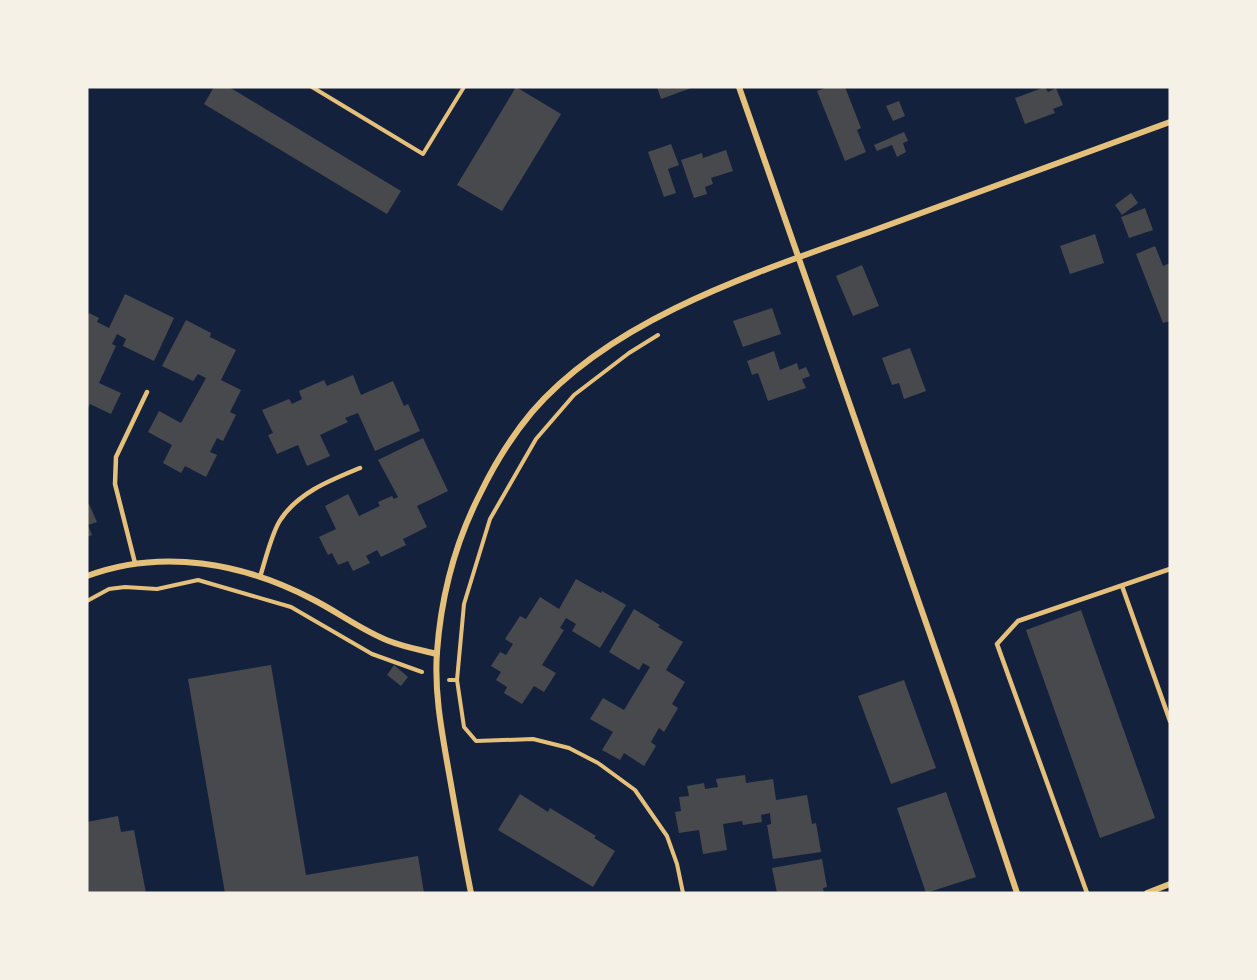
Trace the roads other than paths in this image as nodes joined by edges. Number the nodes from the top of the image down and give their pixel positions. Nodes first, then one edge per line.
1 (739, 87) edge
2 (1170, 122) edge
3 (797, 258) junction
4 (147, 392) dead end
5 (360, 468) dead end
6 (135, 563) junction
7 (1170, 569) edge
8 (87, 576) edge
9 (260, 577) junction
10 (1122, 586) junction
11 (437, 654) junction
12 (1170, 721) edge
13 (1170, 884) edge
14 (471, 893) edge
15 (1017, 893) edge
16 (1087, 893) edge
17 (1147, 893) edge

1 - 3 street
2 - 3 street
3 - 11 street
3 - 15 street
4 - 6 lane
5 - 9 lane
6 - 8 street
6 - 9 street
7 - 10 lane
9 - 11 street
10 - 12 lane
10 - 16 lane
11 - 14 street
13 - 17 street

